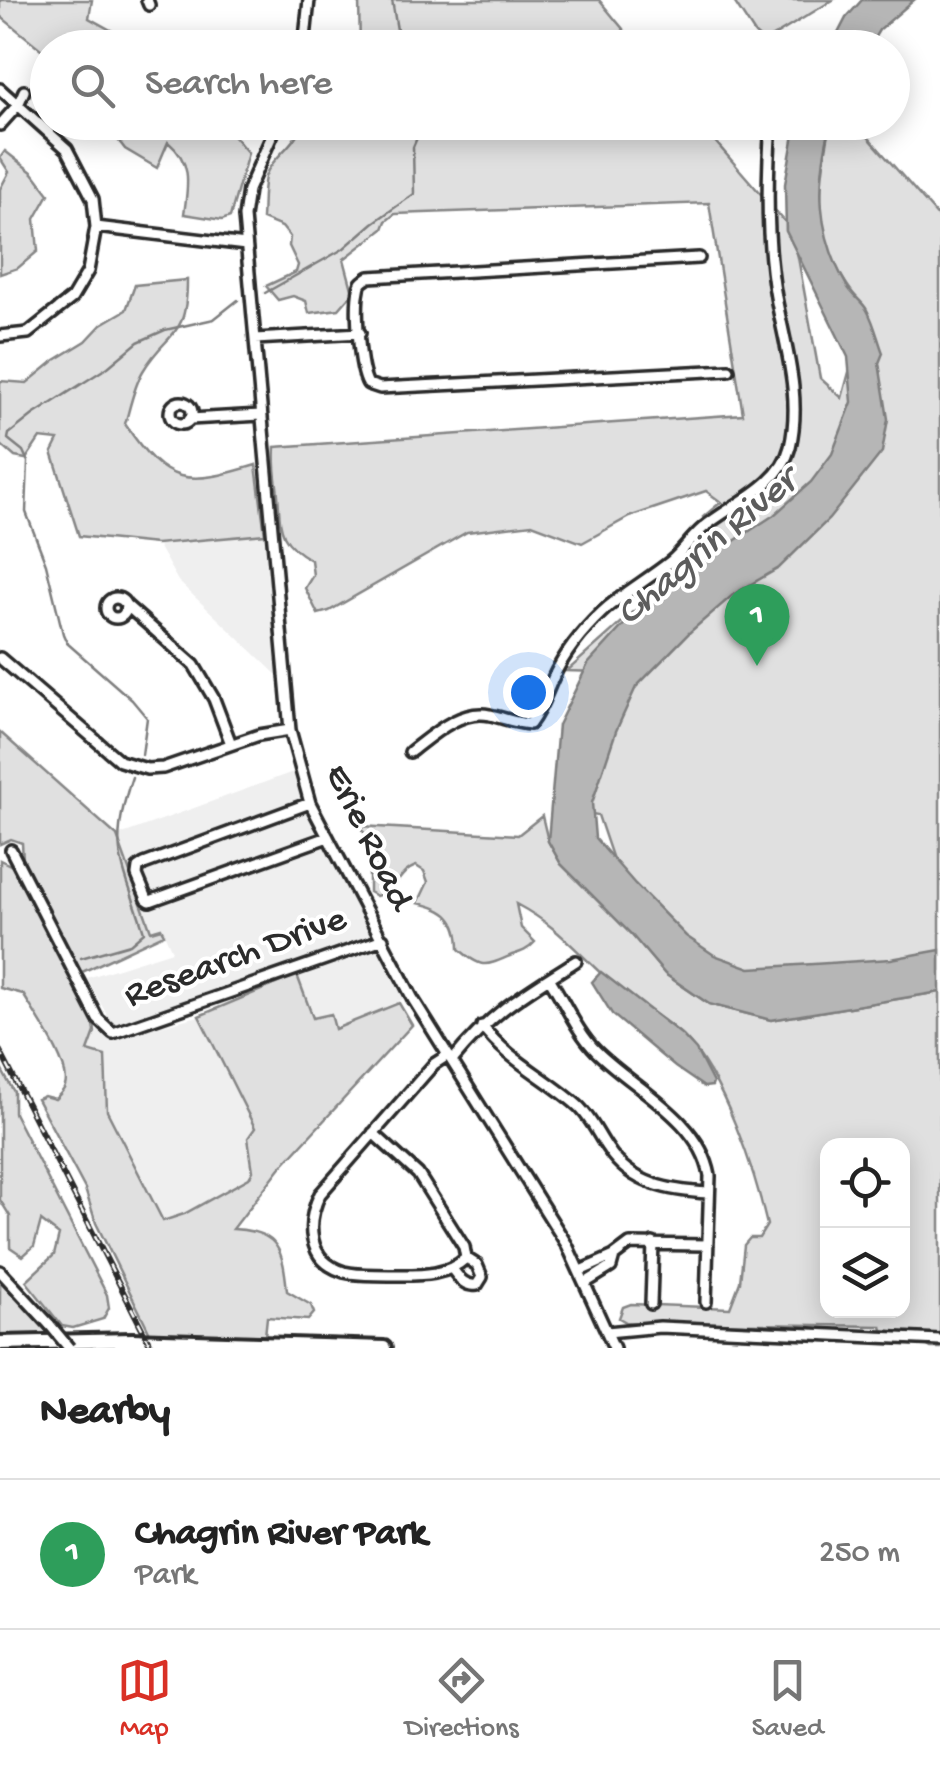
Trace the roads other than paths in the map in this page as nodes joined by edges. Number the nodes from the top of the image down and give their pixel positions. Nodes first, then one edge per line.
1 (309, 0) edge
2 (306, 30) edge
3 (0, 89) edge
4 (24, 91) dead end
5 (18, 104) junction
6 (30, 115) edge
7 (0, 125) edge
8 (57, 140) edge
9 (270, 140) edge
10 (770, 140) edge
11 (96, 227) junction
12 (246, 245) junction
13 (699, 258) dead end
14 (360, 333) junction
15 (0, 336) edge
16 (254, 340) junction
17 (729, 370) dead end
18 (261, 415) junction
19 (190, 419) dead end
20 (126, 605) dead end
21 (0, 658) edge
22 (290, 730) junction
23 (231, 744) junction
24 (410, 752) dead end
25 (310, 803) junction
26 (328, 837) junction
27 (10, 850) dead end
28 (383, 939) junction
29 (576, 961) dead end
30 (549, 978) junction
31 (482, 1026) junction
32 (448, 1056) junction
33 (373, 1133) junction
34 (710, 1193) junction
35 (653, 1242) junction
36 (708, 1245) junction
37 (614, 1256) junction
38 (466, 1258) junction
39 (454, 1270) junction
40 (0, 1271) edge
41 (580, 1271) junction
42 (585, 1283) junction
43 (706, 1302) dead end
44 (651, 1304) dead end
45 (606, 1332) junction
46 (940, 1340) edge
47 (0, 1344) edge
48 (69, 1348) edge
49 (384, 1348) edge
50 (614, 1348) edge

1 - 2 street
3 - 5 street
4 - 5 street
5 - 6 street
5 - 7 street
8 - 11 street
9 - 12 street, Erie Road
10 - 24 street
11 - 12 street
11 - 15 street
12 - 16 street, Erie Road
13 - 14 street
14 - 16 street
14 - 17 street
16 - 18 street, Erie Road
18 - 19 street
18 - 22 street, Erie Road
20 - 23 street
21 - 23 street
22 - 23 street
22 - 25 street, Erie Road
25 - 26 street, Erie Road
25 - 26 street
26 - 28 street, Erie Road
27 - 28 street, Research Drive
28 - 32 street, Erie Road
29 - 30 street
30 - 31 street
30 - 34 street
31 - 32 street
31 - 34 street
32 - 33 street
32 - 41 street, Erie Road
33 - 38 street
33 - 39 street
34 - 36 street
35 - 36 street
35 - 37 street
35 - 44 street
36 - 43 street
37 - 41 street
37 - 42 street
38 - 39 street
38 - 39 street
40 - 48 street, bridge
41 - 42 street, Erie Road
42 - 45 street, Erie Road
45 - 46 street
45 - 50 street, Erie Road
47 - 49 highway

